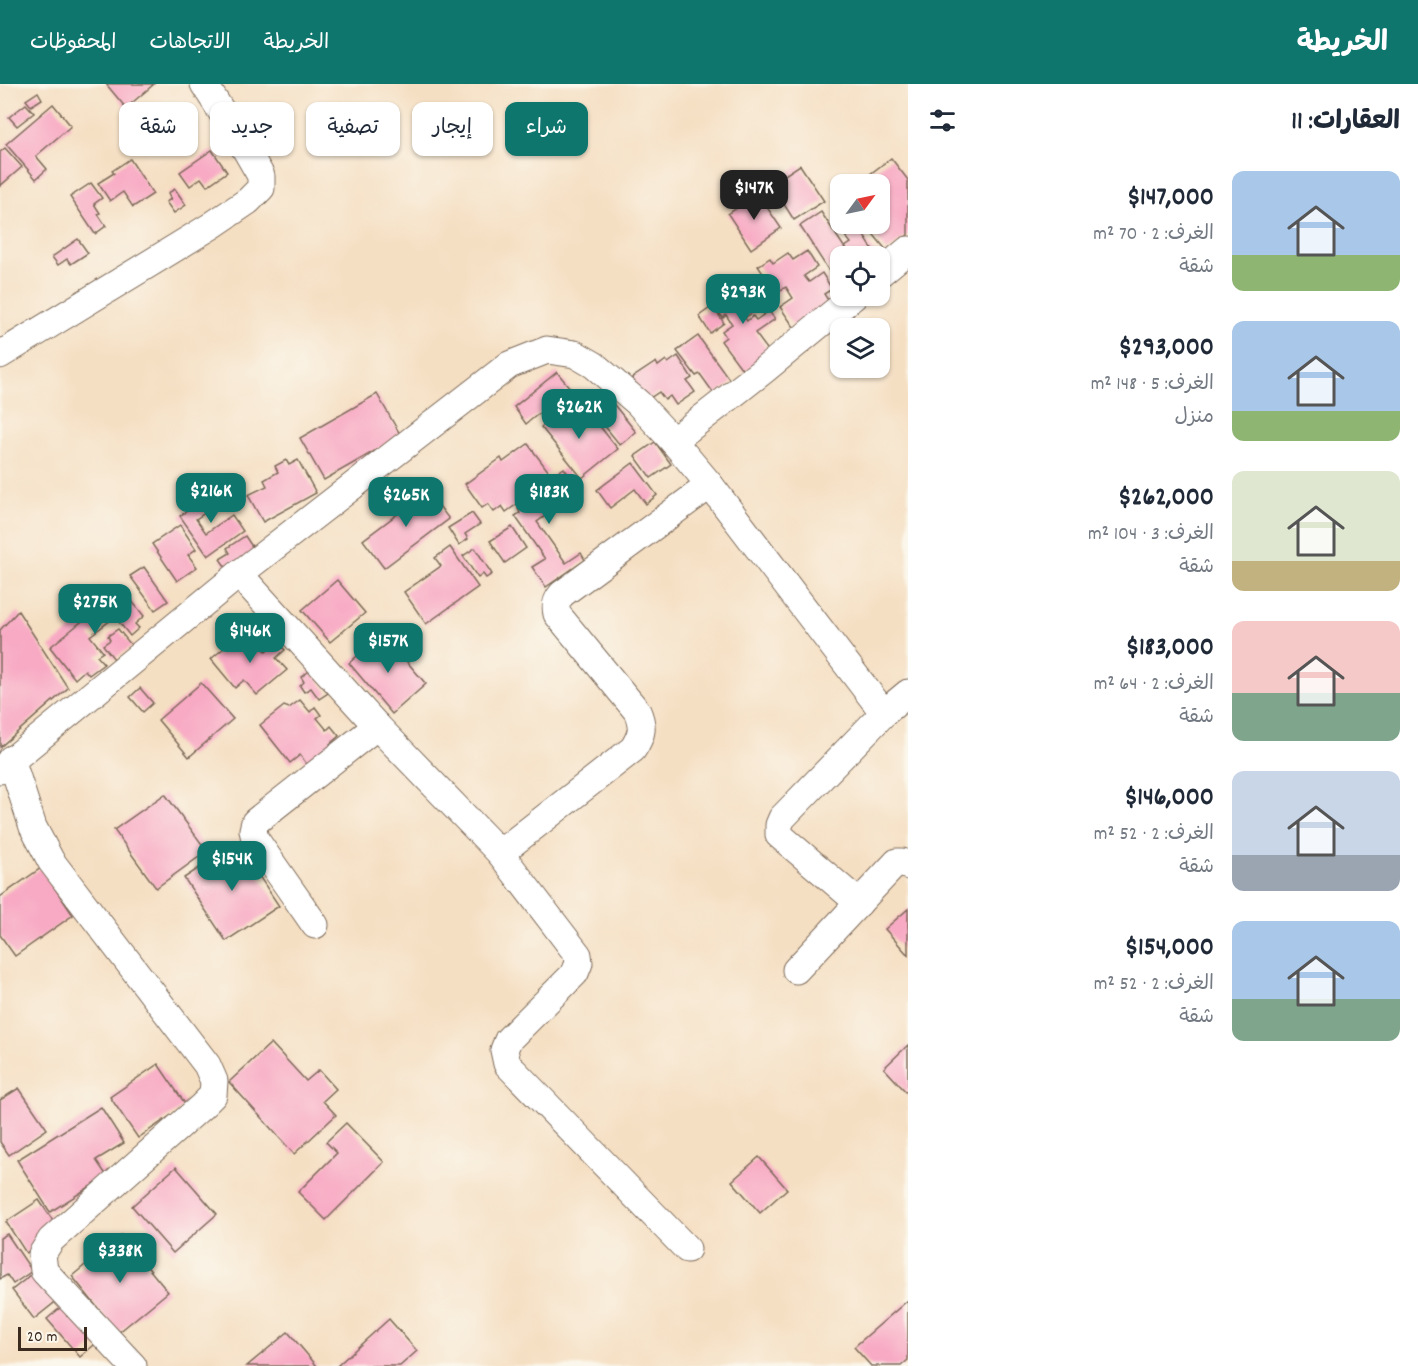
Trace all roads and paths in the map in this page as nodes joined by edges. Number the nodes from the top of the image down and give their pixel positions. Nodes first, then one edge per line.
1 (204, 84) edge
2 (908, 250) edge
3 (890, 265) edge
4 (842, 306) edge
5 (6, 342) edge
6 (674, 441) junction
7 (710, 485) junction
8 (239, 574) junction
9 (908, 693) edge
10 (884, 713) junction
11 (377, 726) junction
12 (6, 764) edge
13 (500, 854) junction
14 (908, 866) edge
15 (859, 903) junction
16 (315, 926) dead end
17 (796, 970) dead end
18 (687, 1249) dead end
19 (133, 1366) edge

1 - 5 street
2 - 3 street
4 - 6 street
6 - 7 street
6 - 8 street
7 - 10 street
7 - 13 street
8 - 11 street
8 - 12 street
9 - 10 street
10 - 15 street
11 - 13 street
11 - 16 street
12 - 19 street
13 - 18 street
14 - 15 street
15 - 17 street

